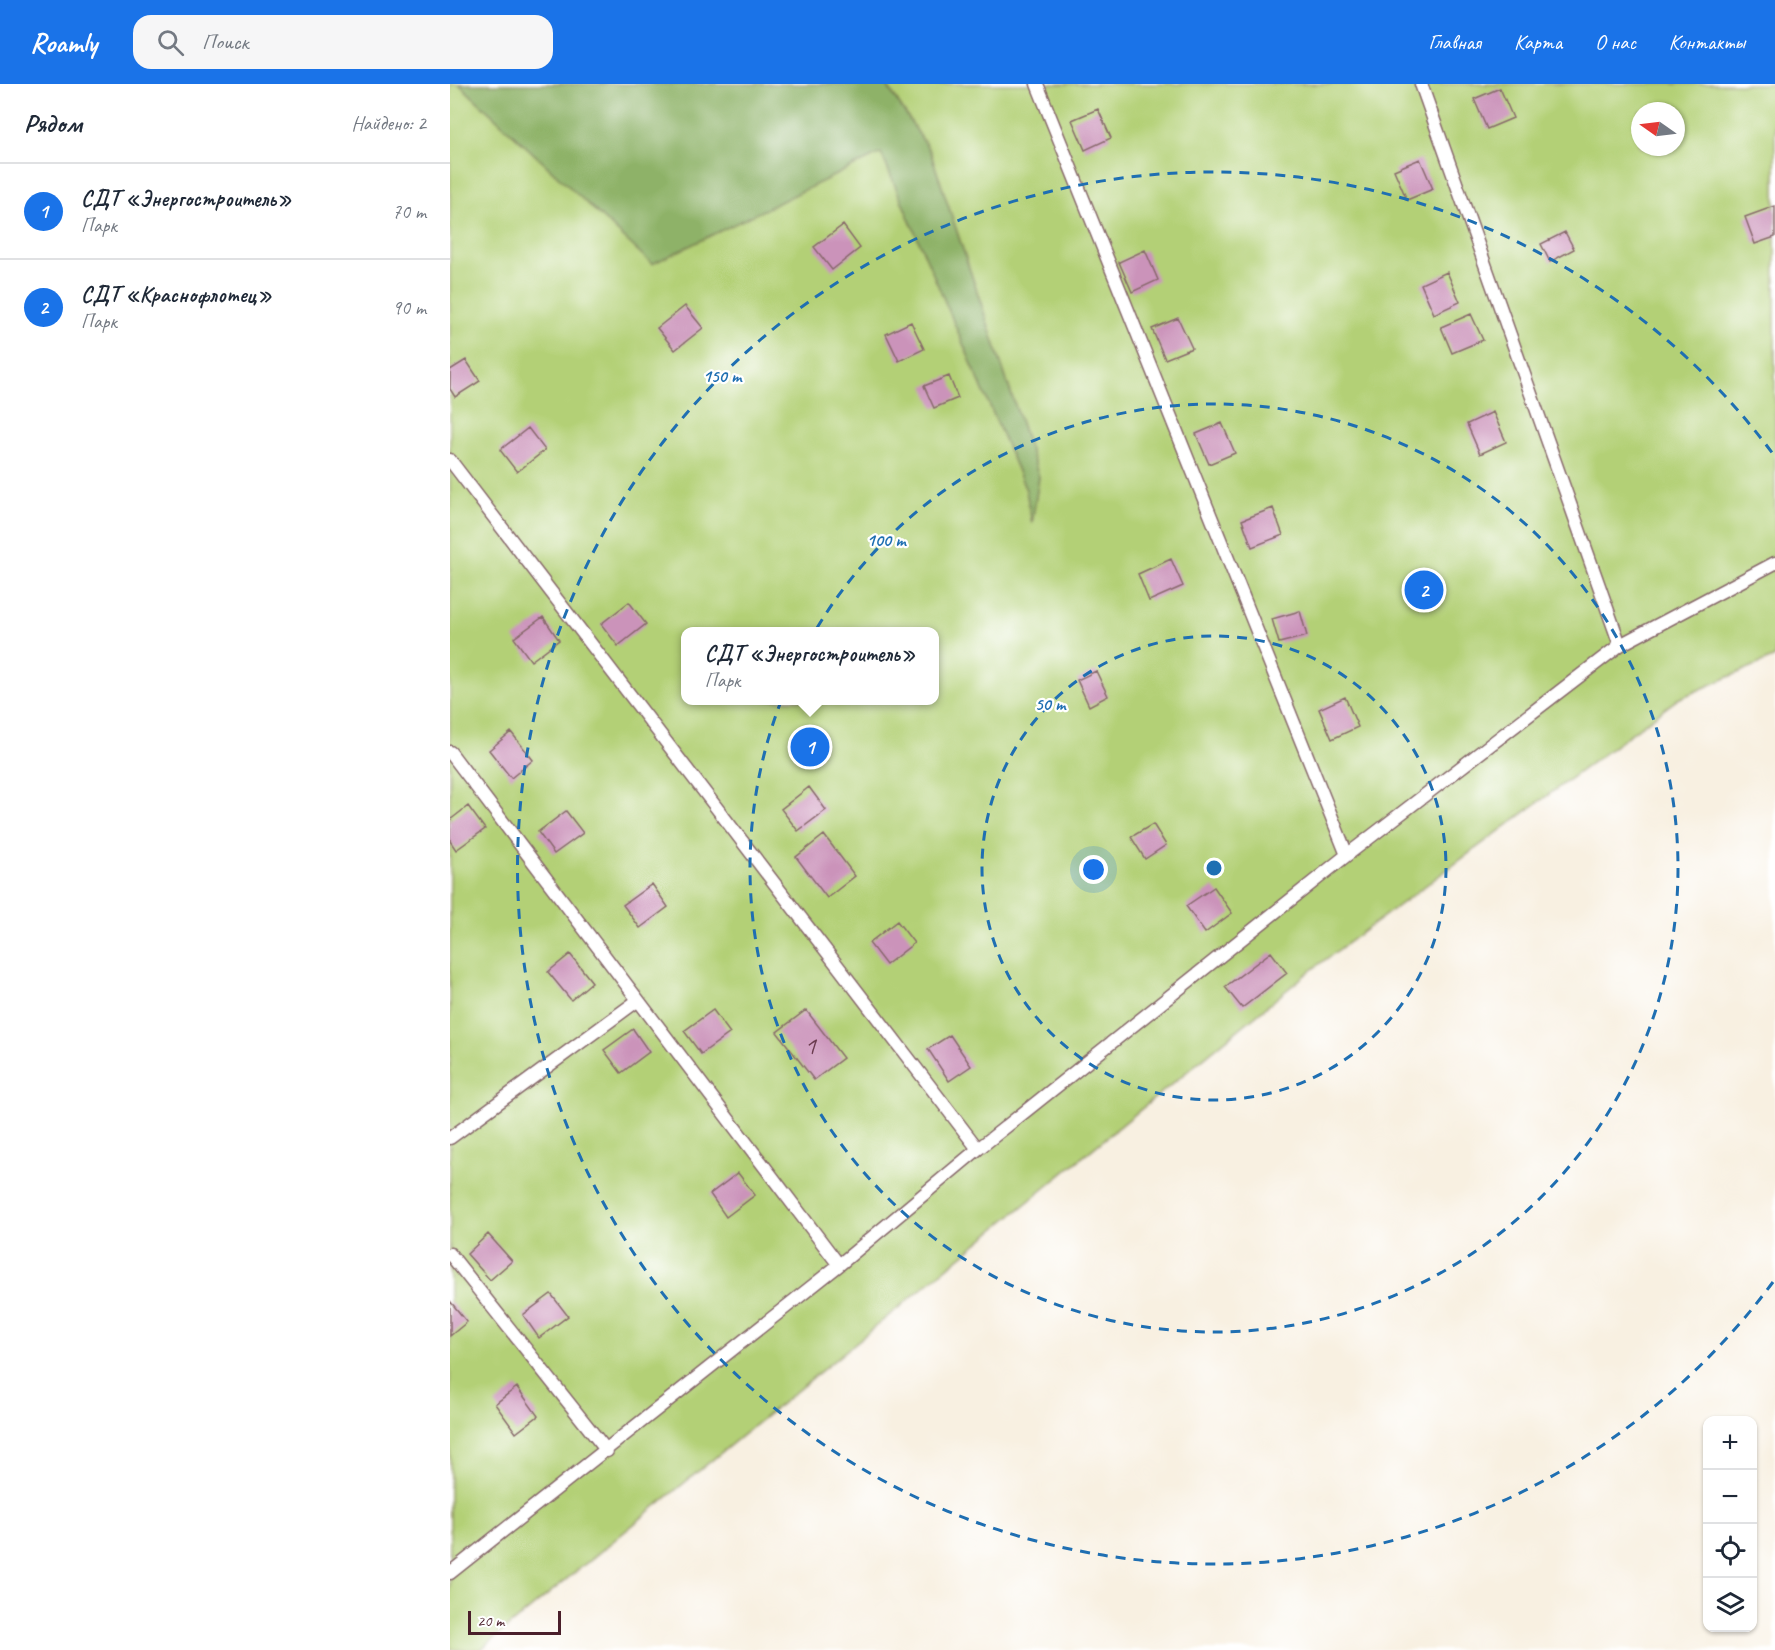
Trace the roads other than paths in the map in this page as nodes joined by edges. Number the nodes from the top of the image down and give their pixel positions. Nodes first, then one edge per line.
1 (1037, 84) edge
2 (1421, 84) edge
3 (450, 459) edge
4 (1775, 563) edge
5 (1620, 645) junction
6 (450, 752) edge
7 (1347, 855) junction
8 (637, 1001) junction
9 (450, 1138) edge
10 (978, 1149) junction
11 (450, 1254) edge
12 (839, 1266) junction
13 (607, 1451) junction
14 (450, 1573) edge

1 - 7 lane
2 - 5 lane
3 - 10 lane
4 - 5 lane
5 - 7 lane
6 - 8 lane
7 - 10 lane
8 - 9 lane
8 - 12 lane
10 - 12 lane
11 - 13 lane
12 - 13 lane
13 - 14 lane

